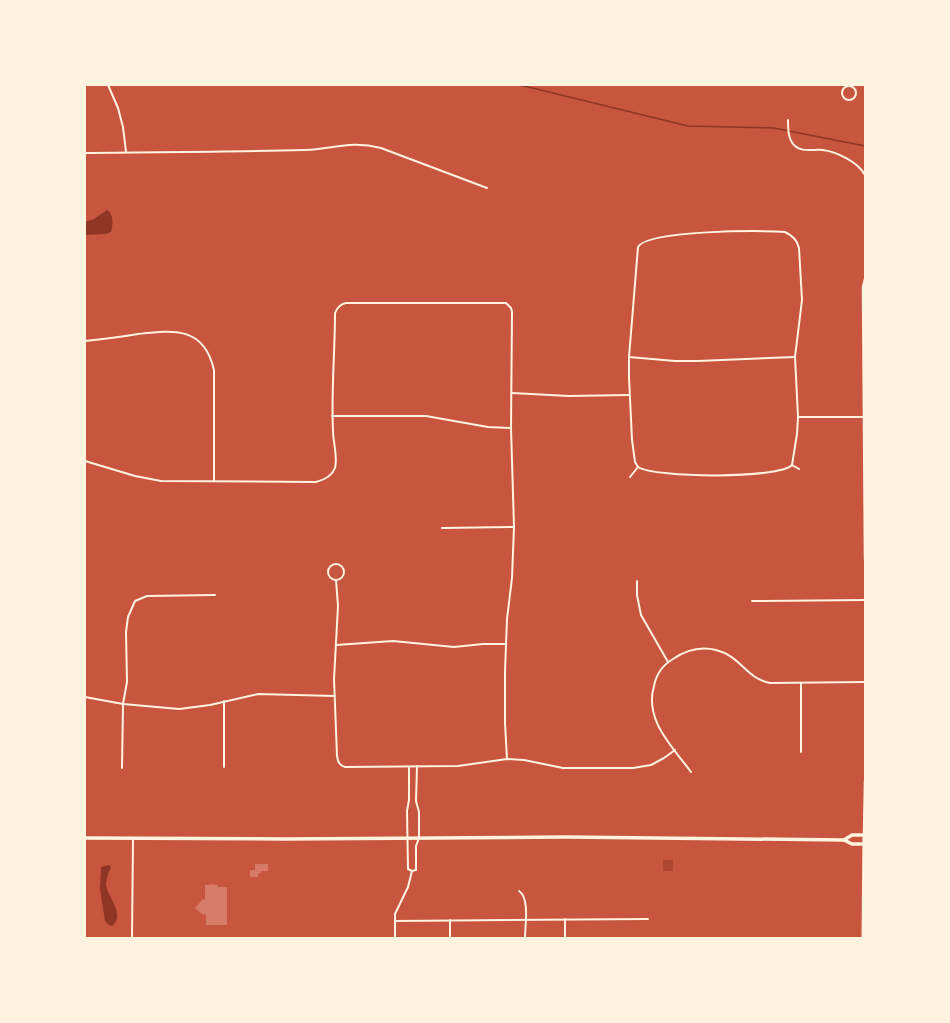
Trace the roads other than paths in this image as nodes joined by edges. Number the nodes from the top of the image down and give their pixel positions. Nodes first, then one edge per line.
1 (108, 85) edge
2 (850, 86) edge
3 (788, 120) dead end
4 (126, 152) junction
5 (85, 153) edge
6 (865, 175) edge
7 (487, 188) dead end
8 (865, 279) edge
9 (85, 341) edge
10 (795, 356) junction
11 (629, 357) junction
12 (512, 393) junction
13 (630, 395) junction
14 (332, 416) junction
15 (798, 417) junction
16 (863, 417) junction
17 (511, 428) junction
18 (85, 462) edge
19 (792, 465) junction
20 (638, 468) junction
21 (799, 469) dead end
22 (630, 476) dead end
23 (214, 482) junction
24 (864, 525) edge
25 (514, 527) junction
26 (442, 528) dead end
27 (865, 559) edge
28 (336, 580) junction
29 (637, 581) dead end
30 (215, 595) dead end
31 (865, 600) edge
32 (752, 601) dead end
33 (506, 644) junction
34 (336, 645) junction
35 (668, 662) junction
36 (865, 682) edge
37 (801, 683) junction
38 (335, 696) junction
39 (85, 697) edge
40 (224, 702) junction
41 (123, 704) junction
42 (675, 750) junction
43 (801, 752) dead end
44 (507, 759) junction
45 (409, 766) junction
46 (417, 766) junction
47 (224, 767) dead end
48 (122, 768) dead end
49 (691, 772) dead end
50 (865, 781) edge
51 (864, 835) edge
52 (85, 838) edge
53 (133, 838) junction
54 (408, 838) junction
55 (419, 838) junction
56 (844, 840) junction
57 (864, 844) edge
58 (412, 871) junction
59 (519, 891) dead end
60 (565, 919) junction
61 (648, 919) dead end
62 (450, 920) junction
63 (526, 920) junction
64 (395, 921) junction
65 (132, 938) edge
66 (395, 938) edge
67 (450, 938) edge
68 (525, 938) edge
69 (565, 938) edge
70 (863, 938) edge

1 - 4 street
2 - 2 street
3 - 6 street
4 - 5 street
4 - 7 street
8 - 16 street
9 - 23 street
10 - 11 street
10 - 11 street
10 - 15 street
11 - 13 street
12 - 13 street
12 - 14 street
12 - 17 street
13 - 20 street
14 - 17 street
14 - 23 street
15 - 16 street
15 - 19 street
16 - 24 street
17 - 25 street
18 - 23 street
19 - 20 street
19 - 21 street
20 - 22 street
24 - 27 street
25 - 26 street
25 - 33 street
28 - 28 street
28 - 34 street
29 - 35 street
30 - 41 street
31 - 32 street
33 - 34 street
33 - 44 street
34 - 38 street
35 - 37 street
35 - 42 street
36 - 37 street
37 - 43 street
38 - 40 street
38 - 45 street
39 - 41 street
40 - 41 street
40 - 47 street
41 - 48 street
42 - 44 street
42 - 49 street
44 - 46 street
45 - 46 street
45 - 54 street
46 - 55 street
50 - 51 street
51 - 56 main road
51 - 57 main road
52 - 53 main road
53 - 54 main road
53 - 65 street
54 - 55 main road
54 - 58 street
55 - 56 main road
55 - 58 street
56 - 57 main road
57 - 70 main road
58 - 64 street
59 - 63 street
60 - 61 street
60 - 63 street
60 - 69 street
62 - 63 street
62 - 64 street
62 - 67 street
63 - 68 street
64 - 66 street

